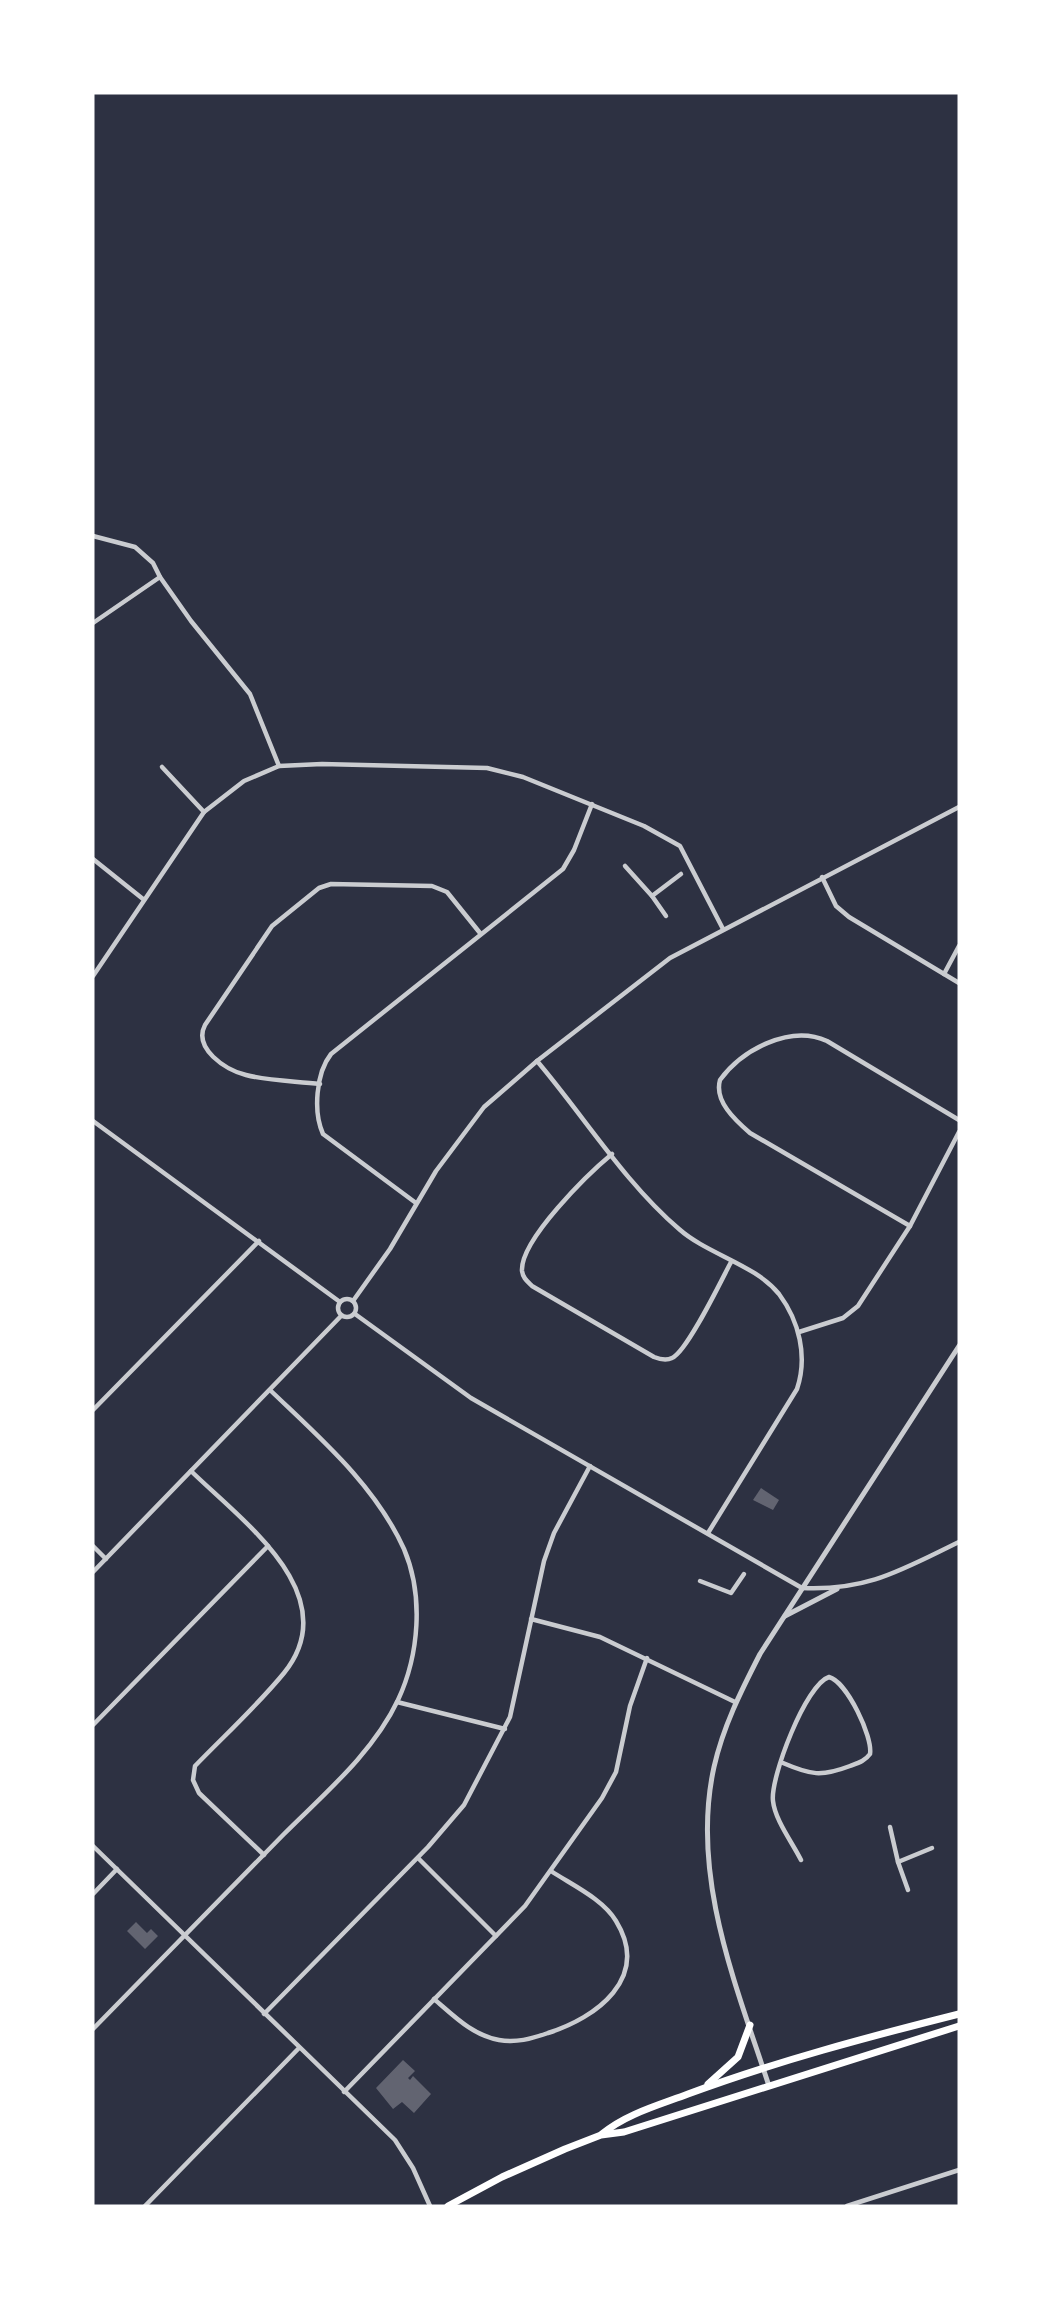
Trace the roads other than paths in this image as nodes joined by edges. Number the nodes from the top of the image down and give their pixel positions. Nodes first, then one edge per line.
1 (93, 536) edge
2 (160, 577) junction
3 (93, 623) edge
4 (279, 766) junction
5 (162, 767) dead end
6 (592, 804) junction
7 (959, 807) edge
8 (204, 812) junction
9 (93, 859) edge
10 (625, 866) dead end
11 (681, 874) dead end
12 (822, 877) junction
13 (652, 896) junction
14 (143, 900) junction
15 (666, 916) dead end
16 (723, 929) junction
17 (480, 933) junction
18 (959, 946) edge
19 (944, 974) junction
20 (93, 976) edge
21 (959, 983) edge
22 (537, 1061) junction
23 (320, 1084) junction
24 (93, 1120) edge
25 (959, 1120) edge
26 (959, 1132) edge
27 (612, 1154) junction
28 (416, 1203) junction
29 (910, 1226) junction
30 (259, 1241) junction
31 (731, 1262) junction
32 (353, 1301) junction
33 (340, 1302) junction
34 (355, 1314) junction
35 (342, 1316) junction
36 (799, 1332) junction
37 (959, 1346) edge
38 (270, 1390) junction
39 (93, 1410) edge
40 (590, 1466) junction
41 (191, 1471) junction
42 (708, 1533) junction
43 (959, 1542) edge
44 (93, 1546) edge
45 (268, 1546) junction
46 (106, 1559) junction
47 (93, 1572) edge
48 (744, 1574) dead end
49 (700, 1581) dead end
50 (802, 1588) junction
51 (837, 1589) junction
52 (783, 1617) junction
53 (531, 1619) junction
54 (647, 1658) junction
55 (397, 1702) junction
56 (735, 1702) junction
57 (93, 1725) edge
58 (504, 1730) junction
59 (783, 1763) junction
60 (890, 1827) dead end
61 (93, 1846) edge
62 (932, 1848) dead end
63 (264, 1855) junction
64 (418, 1858) junction
65 (801, 1860) dead end
66 (898, 1862) junction
67 (117, 1869) junction
68 (551, 1870) junction
69 (908, 1890) dead end
70 (93, 1894) edge
71 (184, 1935) junction
72 (496, 1936) junction
73 (434, 1998) junction
74 (264, 2014) junction
75 (959, 2014) edge
76 (750, 2025) junction
77 (959, 2026) edge
78 (93, 2029) edge
79 (298, 2048) junction
80 (764, 2068) junction
81 (769, 2086) junction
82 (701, 2090) junction
83 (344, 2092) junction
84 (601, 2135) junction
85 (959, 2170) edge
86 (145, 2206) edge
87 (430, 2206) edge
88 (448, 2206) edge
89 (847, 2206) edge

1 - 2 street
2 - 3 street
2 - 4 street
4 - 6 street
4 - 8 street
5 - 8 street
6 - 16 street
6 - 17 street
7 - 12 street
8 - 14 street
9 - 14 street
10 - 13 street
11 - 13 street
12 - 16 street
12 - 19 street
13 - 15 street
14 - 20 street
16 - 22 street
17 - 23 street
17 - 23 street
18 - 19 street
19 - 21 street
22 - 27 street
22 - 28 street
23 - 28 street
24 - 30 street
25 - 29 street
26 - 29 street
27 - 31 street
27 - 31 street
28 - 32 street
29 - 36 street
30 - 33 street
30 - 39 street
31 - 36 street
32 - 33 street
32 - 34 street
33 - 35 street
34 - 35 street
34 - 40 street
35 - 38 street
36 - 42 street
37 - 50 street
38 - 41 street
38 - 55 street
40 - 42 street
40 - 53 street
41 - 45 street
41 - 46 street
42 - 50 street
43 - 51 street
44 - 46 street
45 - 57 street
45 - 63 street
46 - 47 street
48 - 49 street
50 - 51 street
50 - 52 street
51 - 52 street
52 - 56 street
53 - 54 street
53 - 58 street
54 - 56 street
54 - 68 street
55 - 58 street
55 - 63 street
56 - 76 street
58 - 64 street
59 - 59 street
59 - 65 street
60 - 66 street
61 - 67 street
62 - 66 street
63 - 71 street
64 - 72 street
64 - 74 street
66 - 69 street
67 - 70 street
67 - 71 street
68 - 72 street
68 - 73 street
71 - 74 street
71 - 78 street
72 - 73 street
73 - 83 street
74 - 79 street
75 - 80 highway
76 - 80 street
76 - 82 highway
77 - 81 highway
79 - 83 street
79 - 86 street
80 - 81 street
80 - 82 highway
81 - 84 highway
82 - 84 highway
83 - 87 street
84 - 88 highway
85 - 89 street

